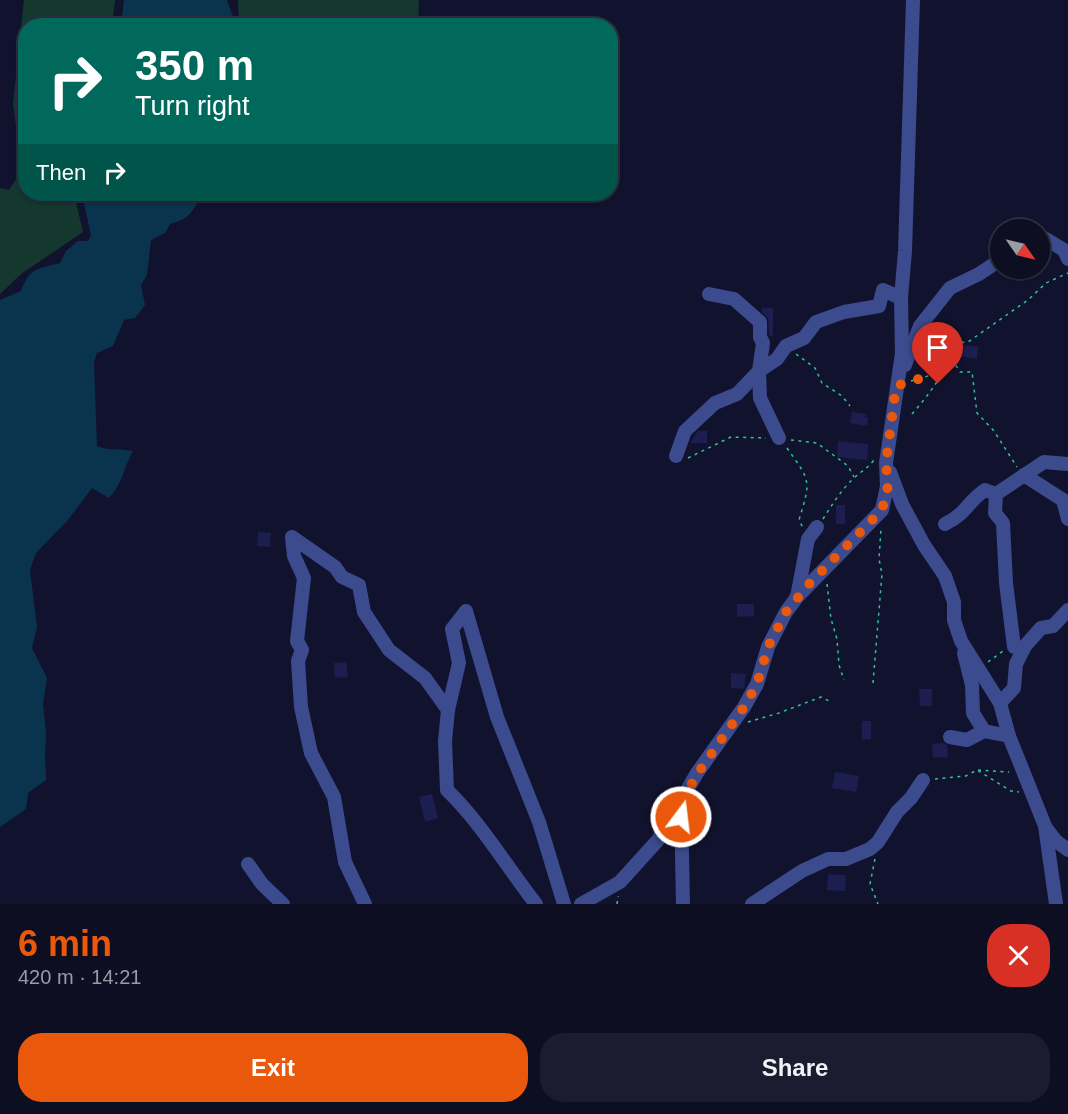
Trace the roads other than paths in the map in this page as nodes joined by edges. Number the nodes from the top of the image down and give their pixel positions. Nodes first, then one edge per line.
1 (913, 0) edge
2 (1050, 242) edge
3 (1068, 259) edge
4 (990, 267) edge
5 (708, 294) dead end
6 (901, 298) junction
7 (759, 370) junction
8 (896, 386) junction
9 (778, 438) road end
10 (676, 456) road end
11 (886, 463) junction
12 (1068, 464) edge
13 (1024, 475) junction
14 (996, 494) junction
15 (1068, 519) edge
16 (945, 524) dead end
17 (812, 533) road end
18 (797, 597) junction
19 (1068, 610) edge
20 (961, 641) junction
21 (1014, 646) road end
22 (1000, 702) junction
23 (448, 710) junction
24 (984, 730) junction
25 (1009, 736) junction
26 (950, 737) dead end
27 (924, 780) road end
28 (681, 803) junction
29 (1045, 826) junction
30 (1068, 850) edge
31 (248, 864) dead end
32 (283, 904) edge
33 (365, 904) edge
34 (536, 904) edge
35 (564, 904) edge
36 (581, 904) edge
37 (683, 904) edge
38 (752, 904) edge
39 (1056, 904) edge

1 - 6 street
2 - 3 street
4 - 8 street
5 - 7 street
6 - 7 street
6 - 8 street
7 - 9 street
7 - 10 street
8 - 11 street
11 - 18 street
11 - 20 street
12 - 13 street
13 - 14 street
13 - 15 street
14 - 16 street
14 - 21 street
17 - 18 street
18 - 28 street
19 - 22 street
20 - 22 street
20 - 24 street
22 - 25 street
23 - 33 street
23 - 34 street
23 - 35 street
24 - 25 street
24 - 26 street
25 - 29 street
27 - 38 street
28 - 36 street
28 - 37 street
29 - 30 street
29 - 39 street
31 - 32 street

